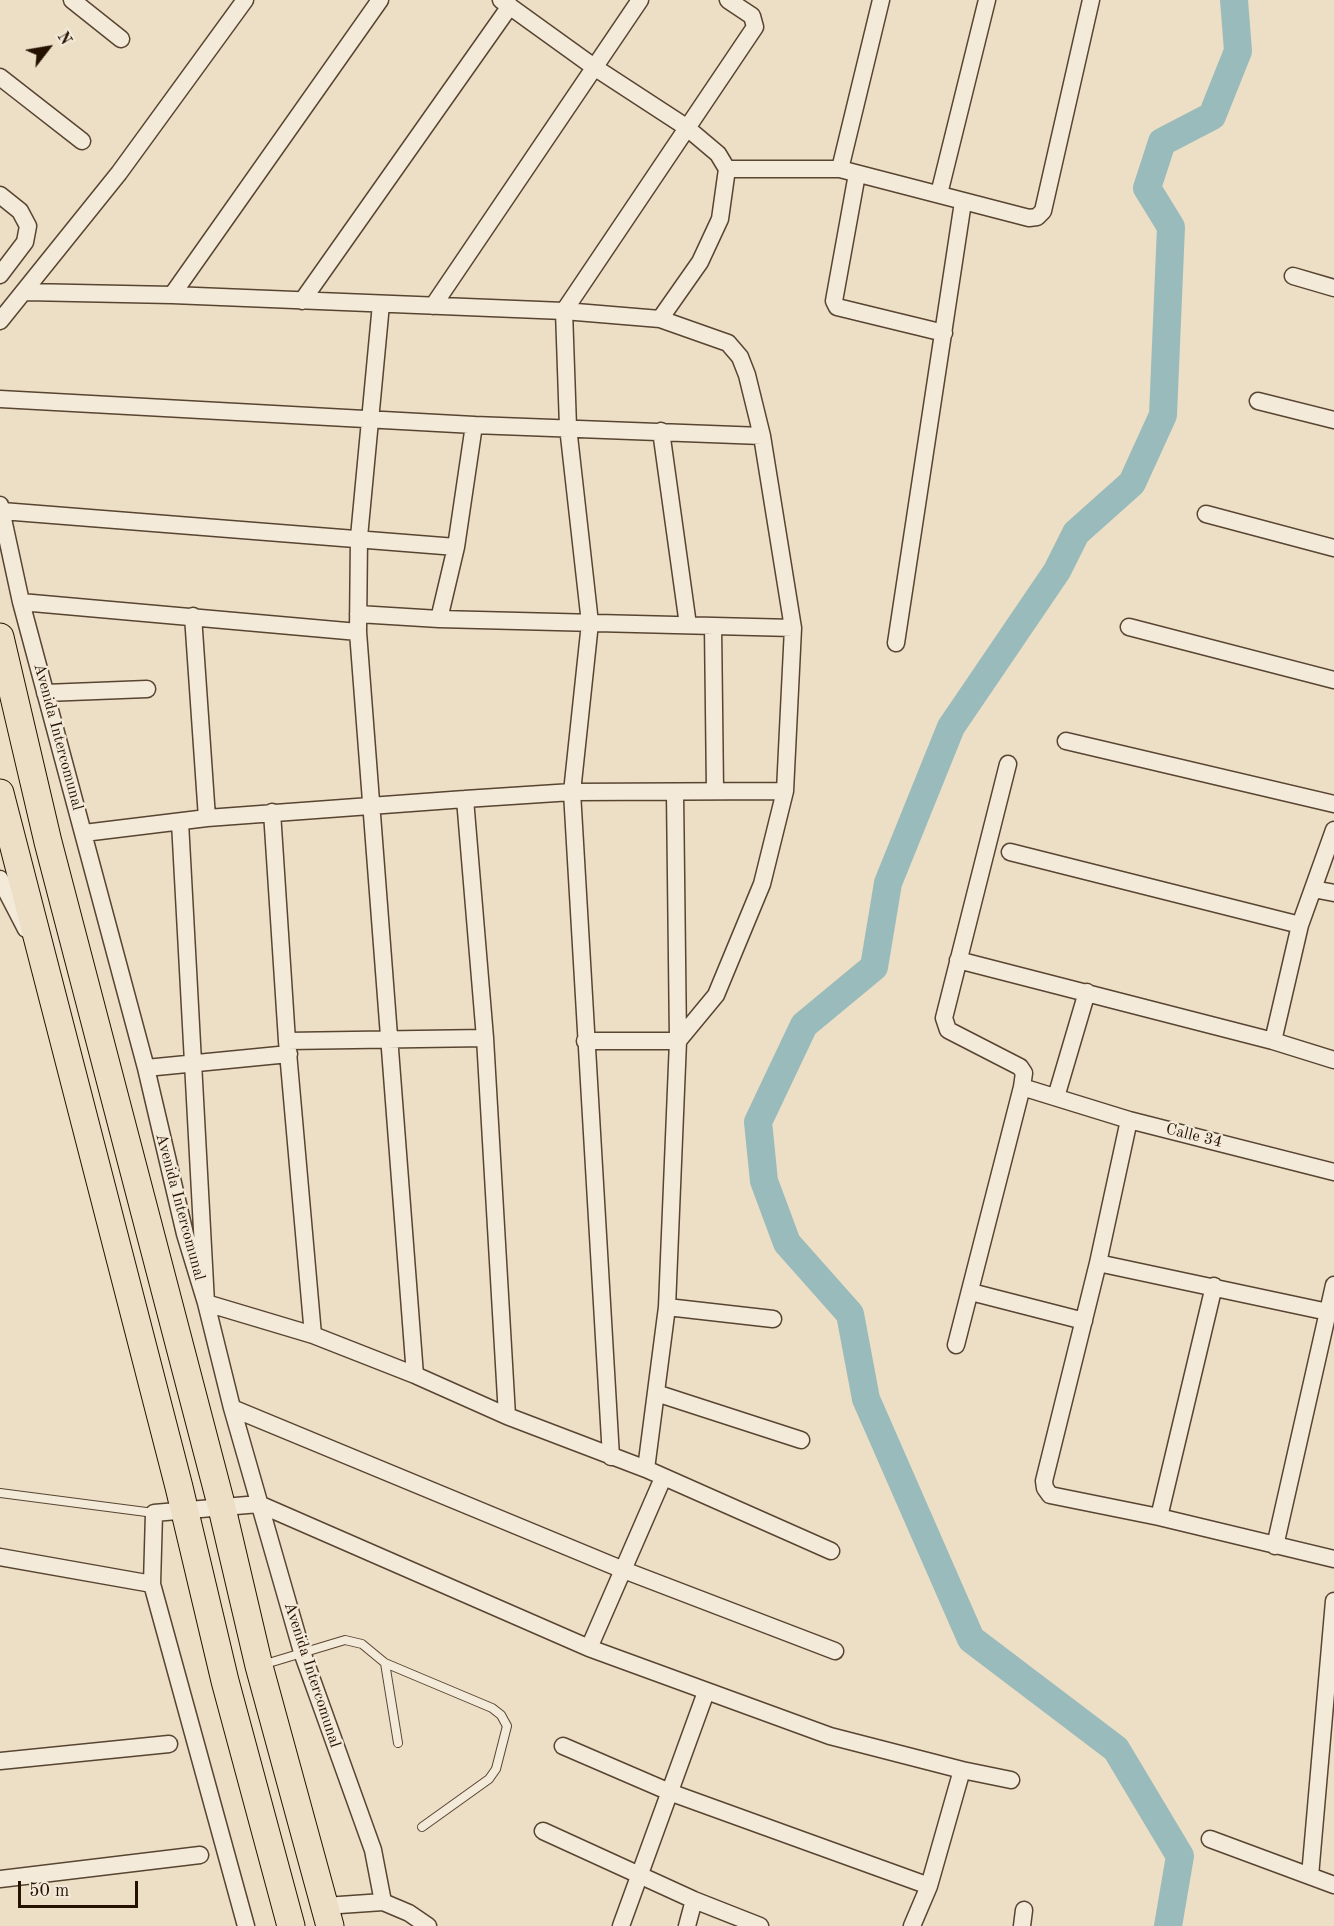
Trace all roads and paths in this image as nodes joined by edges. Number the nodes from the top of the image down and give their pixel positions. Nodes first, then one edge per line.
1 (72, 0) edge
2 (245, 0) edge
3 (380, 0) edge
4 (640, 0) edge
5 (728, 0) edge
6 (881, 0) edge
7 (987, 0) edge
8 (1091, 0) edge
9 (506, 3) edge
10 (121, 39) dead end
11 (594, 67) junction
12 (0, 77) edge
13 (686, 127) junction
14 (82, 141) dead end
15 (727, 169) junction
16 (840, 169) junction
17 (857, 174) junction
18 (939, 194) junction
19 (0, 195) edge
20 (963, 202) junction
21 (0, 275) edge
22 (1293, 276) dead end
23 (1334, 288) edge
24 (26, 291) junction
25 (172, 295) junction
26 (302, 301) junction
27 (381, 304) junction
28 (433, 306) junction
29 (564, 311) junction
30 (660, 319) junction
31 (0, 321) edge
32 (945, 333) junction
33 (0, 399) edge
34 (1258, 401) dead end
35 (371, 419) junction
36 (1334, 420) edge
37 (474, 425) junction
38 (568, 427) junction
39 (661, 431) junction
40 (762, 436) junction
41 (1, 508) edge
42 (1206, 514) dead end
43 (359, 537) junction
44 (456, 547) junction
45 (1334, 548) edge
46 (21, 602) junction
47 (358, 614) junction
48 (194, 616) junction
49 (439, 619) junction
50 (590, 623) junction
51 (688, 625) junction
52 (713, 626) junction
53 (1129, 627) dead end
54 (793, 628) junction
55 (358, 632) junction
56 (0, 637) edge
57 (896, 643) dead end
58 (1334, 680) edge
59 (147, 689) dead end
60 (45, 693) junction
61 (1066, 741) dead end
62 (1008, 764) dead end
63 (716, 791) junction
64 (785, 791) junction
65 (572, 792) junction
66 (0, 793) edge
67 (675, 793) junction
68 (465, 799) junction
69 (1334, 804) edge
70 (371, 805) junction
71 (272, 812) junction
72 (207, 818) junction
73 (180, 822) junction
74 (1334, 830) edge
75 (84, 833) junction
76 (1010, 852) dead end
77 (0, 879) edge
78 (1313, 888) junction
79 (1334, 893) edge
80 (1300, 925) junction
81 (41, 957) junction
82 (958, 960) junction
83 (1087, 992) junction
84 (387, 1038) junction
85 (485, 1038) junction
86 (585, 1041) junction
87 (678, 1041) junction
88 (1273, 1041) junction
89 (288, 1048) junction
90 (1334, 1060) edge
91 (194, 1062) junction
92 (146, 1068) junction
93 (1022, 1088) junction
94 (1056, 1097) junction
95 (1129, 1119) junction
96 (1334, 1172) edge
97 (1098, 1263) junction
98 (1334, 1285) edge
99 (1214, 1286) junction
100 (971, 1292) junction
101 (206, 1303) junction
102 (667, 1307) junction
103 (1329, 1312) junction
104 (773, 1319) dead end
105 (1084, 1321) junction
106 (313, 1335) junction
107 (956, 1346) dead end
108 (415, 1375) junction
109 (656, 1393) junction
110 (232, 1408) junction
111 (507, 1416) junction
112 (801, 1440) dead end
113 (611, 1457) junction
114 (646, 1469) junction
115 (663, 1478) junction
116 (0, 1493) edge
117 (259, 1504) junction
118 (221, 1509) junction
119 (184, 1512) junction
120 (154, 1513) junction
121 (1159, 1517) junction
122 (1275, 1546) junction
123 (831, 1551) dead end
124 (0, 1557) edge
125 (1334, 1559) edge
126 (621, 1569) junction
127 (152, 1584) junction
128 (1334, 1601) edge
129 (589, 1648) junction
130 (835, 1651) dead end
131 (302, 1652) junction
132 (385, 1663) junction
133 (259, 1666) junction
134 (706, 1692) junction
135 (398, 1743) dead end
136 (169, 1744) dead end
137 (563, 1746) dead end
138 (0, 1761) edge
139 (962, 1770) junction
140 (1011, 1780) dead end
141 (672, 1793) junction
142 (422, 1827) dead end
143 (543, 1831) dead end
144 (1210, 1839) dead end
145 (200, 1855) dead end
146 (641, 1876) junction
147 (1310, 1876) junction
148 (0, 1879) edge
149 (1334, 1885) edge
150 (929, 1886) junction
151 (694, 1900) junction
152 (383, 1902) junction
153 (328, 1916) edge
154 (246, 1926) edge
155 (291, 1926) edge
156 (428, 1926) edge
157 (621, 1926) edge
158 (687, 1926) edge
159 (760, 1926) edge
160 (912, 1926) edge

1 - 10 street
2 - 24 street
3 - 25 street
4 - 11 street
5 - 13 street
6 - 16 street
7 - 18 street
8 - 20 street
9 - 11 street
9 - 26 street
11 - 13 street
11 - 28 street
12 - 14 street
13 - 15 street
13 - 29 street
15 - 16 street
15 - 30 street
16 - 17 street
17 - 18 street
17 - 32 street
18 - 20 street
19 - 21 street
20 - 32 street
22 - 23 street
24 - 25 street
24 - 31 street
25 - 26 street
26 - 27 street
27 - 28 street
27 - 35 street
28 - 29 street
29 - 30 street
29 - 38 street
30 - 40 street
32 - 57 street
33 - 35 street
34 - 36 street
35 - 37 street
35 - 43 street
37 - 38 street
37 - 44 street
38 - 39 street
38 - 50 street
39 - 40 street
39 - 51 street
40 - 54 street
41 - 43 street
41 - 46 street, Avenida Intercomunal
42 - 45 street
43 - 44 street
43 - 47 street
44 - 49 street
46 - 48 street
46 - 60 street, Avenida Intercomunal
47 - 49 street
47 - 55 street
48 - 55 street
48 - 72 street
49 - 50 street
50 - 51 street
50 - 65 street
51 - 52 street
52 - 54 street
52 - 63 street
53 - 58 street
54 - 64 street
55 - 70 street
56 - 118 main road, Avenida Intercomunal
59 - 60 street
60 - 75 street, Avenida Intercomunal
61 - 69 street
62 - 82 street
63 - 64 street
63 - 67 street
64 - 87 street
65 - 67 street
65 - 68 street
65 - 86 street
66 - 81 main road
67 - 87 street
68 - 70 street
68 - 85 street
70 - 71 street
70 - 84 street
71 - 72 street
71 - 89 street
72 - 73 street
73 - 75 street
73 - 91 street
74 - 78 street
75 - 92 street, Avenida Intercomunal
76 - 80 street
77 - 81 street
78 - 79 street
78 - 80 street
80 - 88 street
81 - 119 main road
82 - 83 street
82 - 93 street
83 - 88 street
83 - 94 street
84 - 85 street
84 - 89 street
84 - 108 street
85 - 111 street
86 - 87 street
86 - 113 street
87 - 102 street
88 - 90 street
89 - 91 street
89 - 106 street
91 - 92 street
91 - 101 street
92 - 101 street, Avenida Intercomunal
93 - 94 street, Calle 34
93 - 100 street
94 - 95 street, Calle 34
95 - 96 street, Calle 34
95 - 97 street
97 - 99 street
97 - 105 street
98 - 103 street
99 - 103 street
99 - 121 street
100 - 105 street
100 - 107 street
101 - 106 street
101 - 110 street, Avenida Intercomunal
102 - 104 street
102 - 109 street
103 - 122 street
105 - 121 street
106 - 108 street
108 - 111 street
109 - 112 street
109 - 114 street
110 - 117 street, Avenida Intercomunal
110 - 126 street
111 - 113 street
113 - 114 street
114 - 115 street
115 - 123 street
115 - 126 street
116 - 120 lane
117 - 118 street
117 - 129 street
117 - 131 street, Avenida Intercomunal
118 - 119 street
118 - 133 main road, Avenida Intercomunal
119 - 120 street
119 - 155 main road
120 - 127 street
121 - 122 street
122 - 125 street
124 - 127 street
126 - 129 street
126 - 130 street
127 - 154 street
128 - 147 street
129 - 134 street
131 - 132 lane
131 - 133 lane
131 - 152 street, Avenida Intercomunal
132 - 135 lane
132 - 142 lane
133 - 153 main road, Avenida Intercomunal
134 - 139 street
134 - 141 street
136 - 138 street
137 - 141 street
139 - 140 street
139 - 150 street
141 - 146 street
141 - 150 street
143 - 146 street
144 - 147 street
145 - 148 street
146 - 151 street
146 - 157 street
147 - 149 street
150 - 160 street
151 - 158 street
151 - 159 street
152 - 153 street
152 - 156 street

